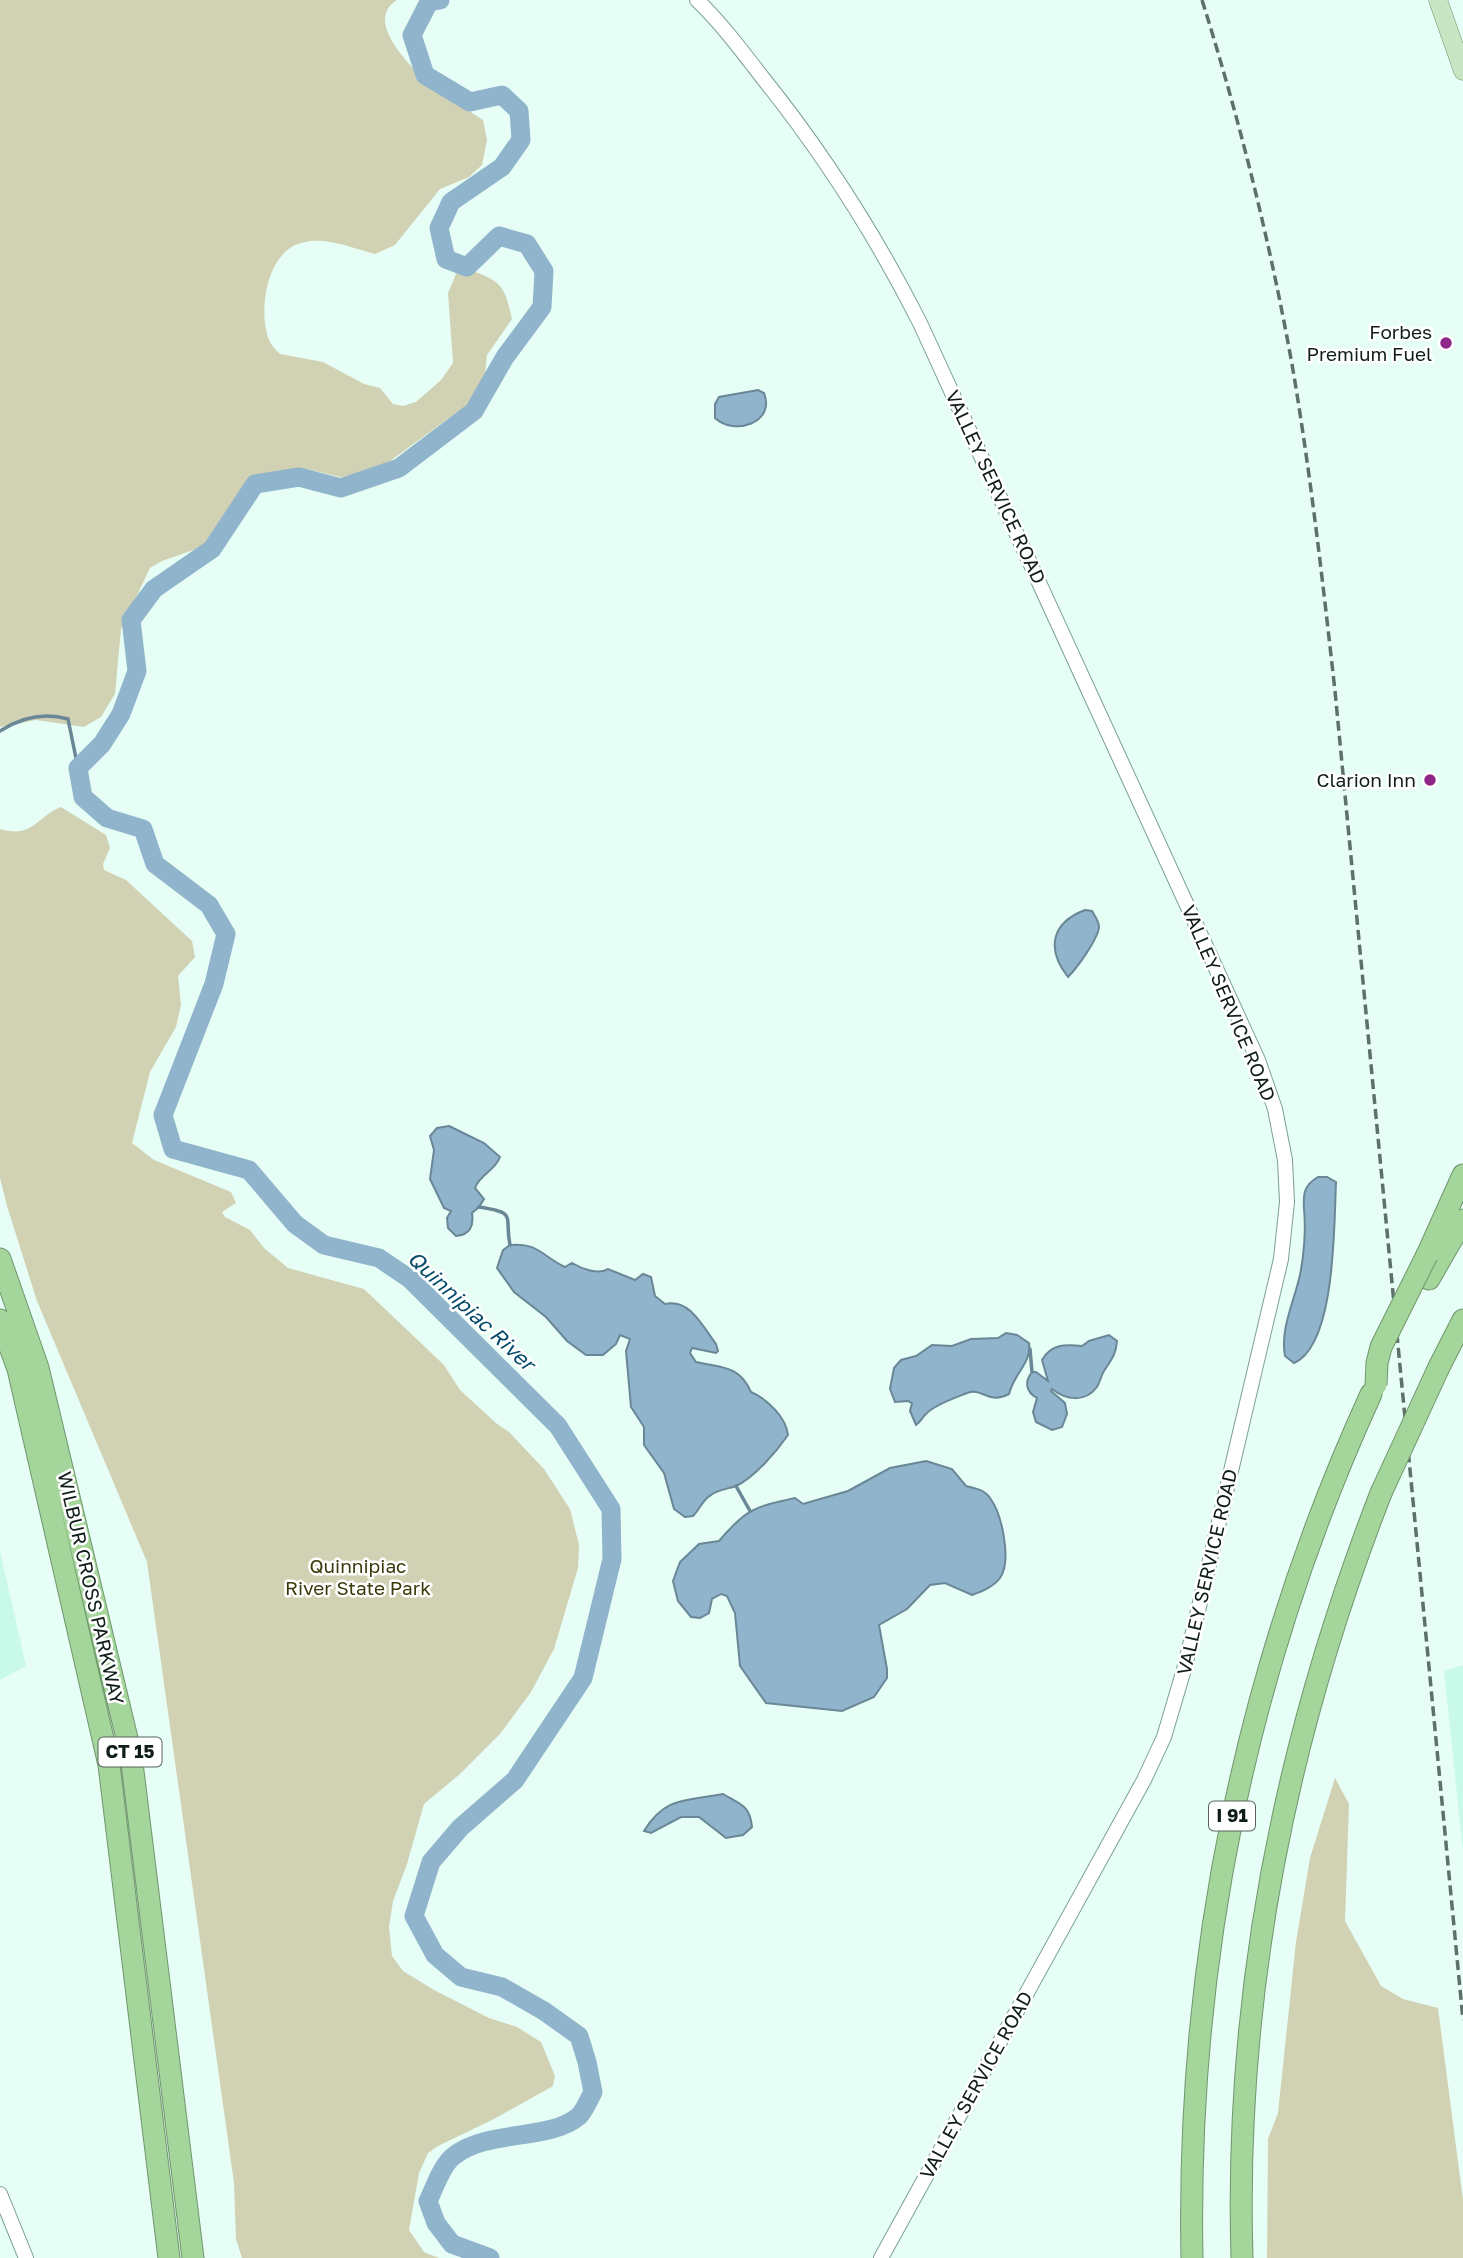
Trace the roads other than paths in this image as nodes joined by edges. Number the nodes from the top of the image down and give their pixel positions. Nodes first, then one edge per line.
1 (696, 0) edge
2 (1438, 0) edge
3 (1463, 71) edge
4 (1463, 1175) edge
5 (1463, 1220) edge
6 (0, 1259) edge
7 (0, 1320) edge
8 (1463, 1320) edge
9 (1373, 1389) junction
10 (0, 2194) edge
11 (26, 2258) edge
12 (169, 2258) edge
13 (193, 2258) edge
14 (881, 2258) edge
15 (1192, 2258) edge
16 (1242, 2258) edge

1 - 14 street, VALLEY SERVICE ROAD
2 - 3 main road
4 - 9 highway, bridge
5 - 9 highway, I 91
6 - 13 highway, WILBUR CROSS PARKWAY / CT 15
7 - 12 highway, WILBUR CROSS PARKWAY / CT 15
8 - 16 highway, I 91, bridge
9 - 15 highway, I 91
10 - 11 street

